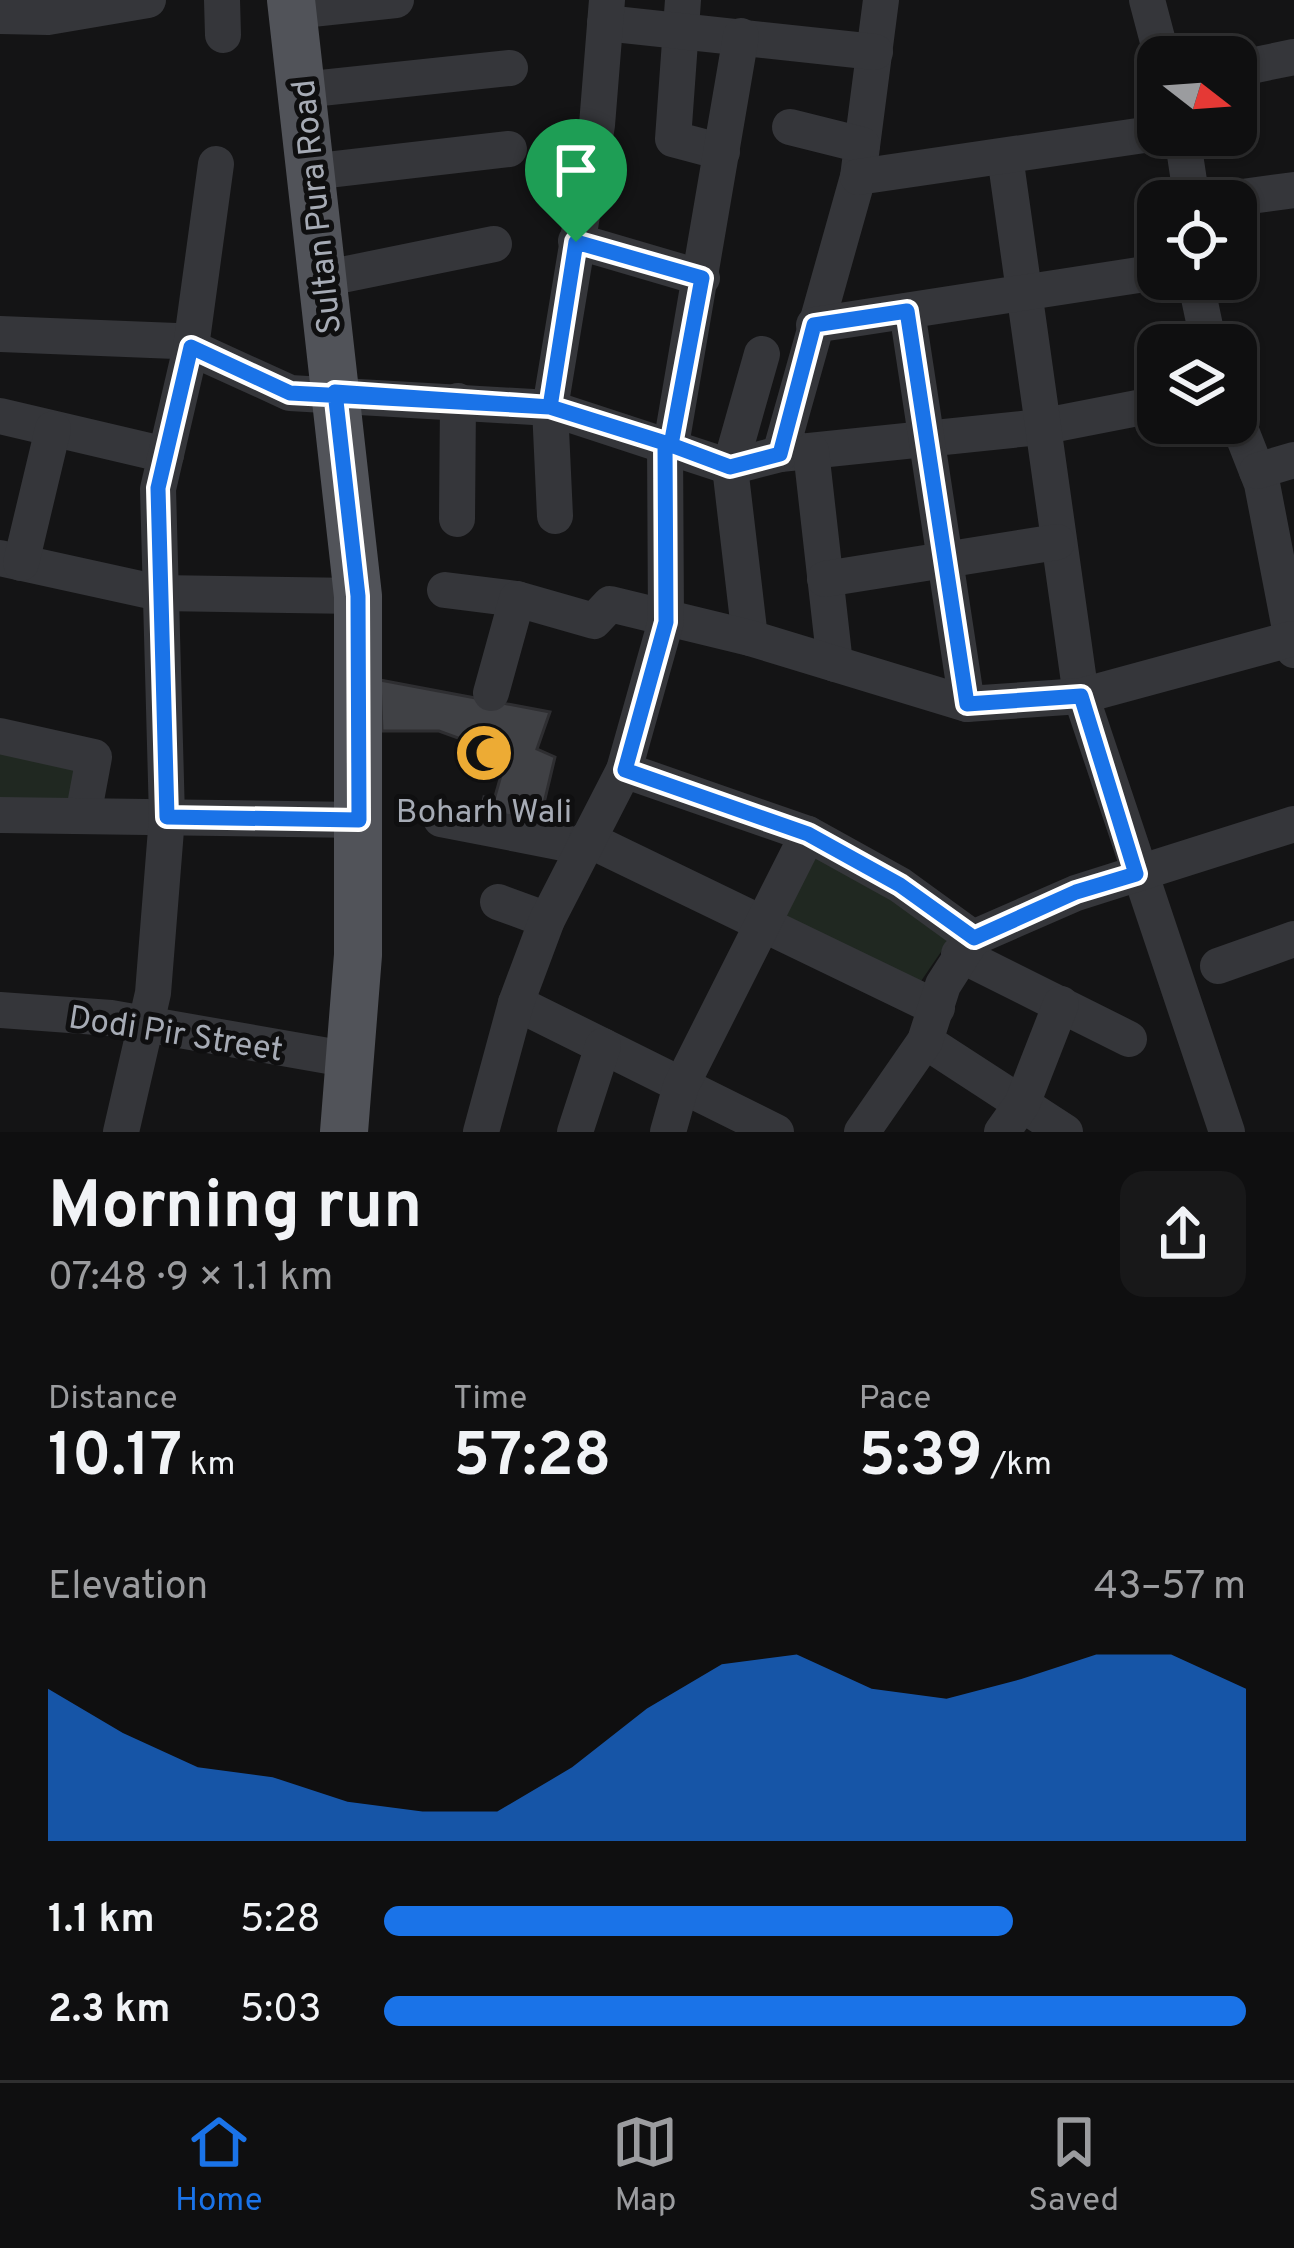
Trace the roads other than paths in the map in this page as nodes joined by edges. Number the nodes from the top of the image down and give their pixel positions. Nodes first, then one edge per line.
1 (148, 0) edge
2 (396, 0) edge
3 (881, 0) edge
4 (1148, 0) edge
5 (292, 6) edge
6 (606, 12) edge
7 (683, 14) edge
8 (0, 16) edge
9 (741, 36) junction
10 (1157, 36) edge
11 (875, 52) junction
12 (1294, 57) edge
13 (1257, 65) edge
14 (510, 68) dead end
15 (302, 91) junction
16 (733, 101) junction
17 (1137, 136) edge
18 (509, 149) dead end
19 (722, 152) junction
20 (1004, 156) junction
21 (860, 161) junction
22 (216, 164) dead end
23 (310, 172) junction
24 (1294, 190) edge
25 (1257, 195) edge
26 (576, 242) junction
27 (494, 244) dead end
28 (1137, 275) edge
29 (702, 278) junction
30 (322, 279) junction
31 (1024, 293) junction
32 (907, 311) junction
33 (814, 325) junction
34 (0, 334) edge
35 (191, 347) junction
36 (762, 354) dead end
37 (335, 392) junction
38 (458, 401) junction
39 (550, 407) junction
40 (1137, 408) edge
41 (0, 416) edge
42 (1040, 427) junction
43 (53, 429) junction
44 (927, 439) junction
45 (668, 444) junction
46 (1246, 444) edge
47 (795, 453) junction
48 (166, 455) junction
49 (1294, 460) edge
50 (730, 467) junction
51 (1257, 471) junction
52 (555, 516) dead end
53 (458, 519) dead end
54 (1058, 542) junction
55 (945, 560) junction
56 (10, 561) edge
57 (826, 579) junction
58 (446, 590) dead end
59 (159, 593) junction
60 (358, 596) junction
61 (518, 599) junction
62 (666, 622) junction
63 (750, 638) junction
64 (1292, 644) edge
65 (835, 664) junction
66 (491, 693) dead end
67 (1081, 696) junction
68 (967, 704) junction
69 (0, 736) edge
70 (625, 770) junction
71 (0, 815) edge
72 (83, 816) junction
73 (167, 817) junction
74 (441, 819) dead end
75 (359, 820) junction
76 (1294, 824) edge
77 (808, 834) junction
78 (586, 843) junction
79 (1136, 874) junction
80 (497, 902) dead end
81 (547, 920) junction
82 (763, 928) junction
83 (1294, 939) edge
84 (966, 946) junction
85 (1218, 966) dead end
86 (516, 1003) junction
87 (1061, 1004) junction
88 (0, 1010) edge
89 (146, 1024) junction
90 (931, 1024) junction
91 (1129, 1039) dead end
92 (603, 1046) junction
93 (352, 1060) junction
94 (681, 1086) junction
95 (1012, 1118) edge
96 (757, 1128) edge
97 (121, 1132) edge
98 (344, 1132) edge
99 (482, 1132) edge
100 (575, 1132) edge
101 (668, 1132) edge
102 (862, 1132) edge
103 (1064, 1132) edge
104 (1227, 1132) edge

1 - 8 street
2 - 5 street
3 - 11 street
4 - 10 street
5 - 15 main road, Sultan Pura Road
6 - 7 street
6 - 26 street
7 - 9 street
7 - 19 street
9 - 11 street
9 - 16 street
11 - 21 street
12 - 13 street
14 - 15 street
15 - 23 main road, Sultan Pura Road
16 - 19 street
16 - 21 street
17 - 20 street
18 - 23 street
19 - 29 street
20 - 21 street
20 - 31 street
21 - 33 street
22 - 35 street
23 - 30 main road, Sultan Pura Road
24 - 25 street
26 - 29 street
26 - 39 street
27 - 30 street
28 - 31 street
29 - 45 street
30 - 37 main road, Sultan Pura Road
31 - 32 street
31 - 42 street
32 - 33 street
32 - 44 street
33 - 47 street
34 - 35 street
35 - 37 street
35 - 48 street
36 - 50 street
37 - 38 street
37 - 60 main road, Sultan Pura Road
38 - 39 street
38 - 53 street
39 - 45 street
39 - 52 street
40 - 42 street
41 - 43 street
42 - 44 street
42 - 54 street
43 - 48 street
43 - 56 street
44 - 47 street
44 - 55 street
45 - 50 street
45 - 62 street
46 - 51 street
47 - 50 street
47 - 57 street
48 - 59 street
49 - 51 street
50 - 63 street
51 - 64 street
54 - 55 street
54 - 67 street
55 - 57 street
55 - 68 street
56 - 59 street
57 - 65 street
58 - 61 street
59 - 60 street
59 - 73 street
60 - 75 main road, Sultan Pura Road
61 - 62 street
61 - 66 street
62 - 63 street
62 - 70 street
63 - 65 street
64 - 67 street
65 - 68 street
67 - 68 street
67 - 79 street
69 - 72 street
70 - 77 street
70 - 78 street
71 - 72 street
72 - 73 street
73 - 75 street
73 - 89 street
74 - 78 street
75 - 93 main road, Sultan Pura Road
76 - 79 street
77 - 82 street
77 - 84 street
78 - 81 street
78 - 82 street
79 - 84 street
79 - 104 street
80 - 81 street
81 - 86 street
82 - 90 street
82 - 94 street
83 - 85 street
84 - 87 street
84 - 90 street
86 - 92 street
86 - 99 street
87 - 91 street
87 - 95 street
88 - 89 street, Dodi Pir Street
89 - 93 street, Dodi Pir Street
89 - 97 street
90 - 95 street
90 - 102 street
92 - 94 street
92 - 100 street
93 - 98 main road, Sultan Pura Road
94 - 96 street
94 - 101 street
95 - 103 street

